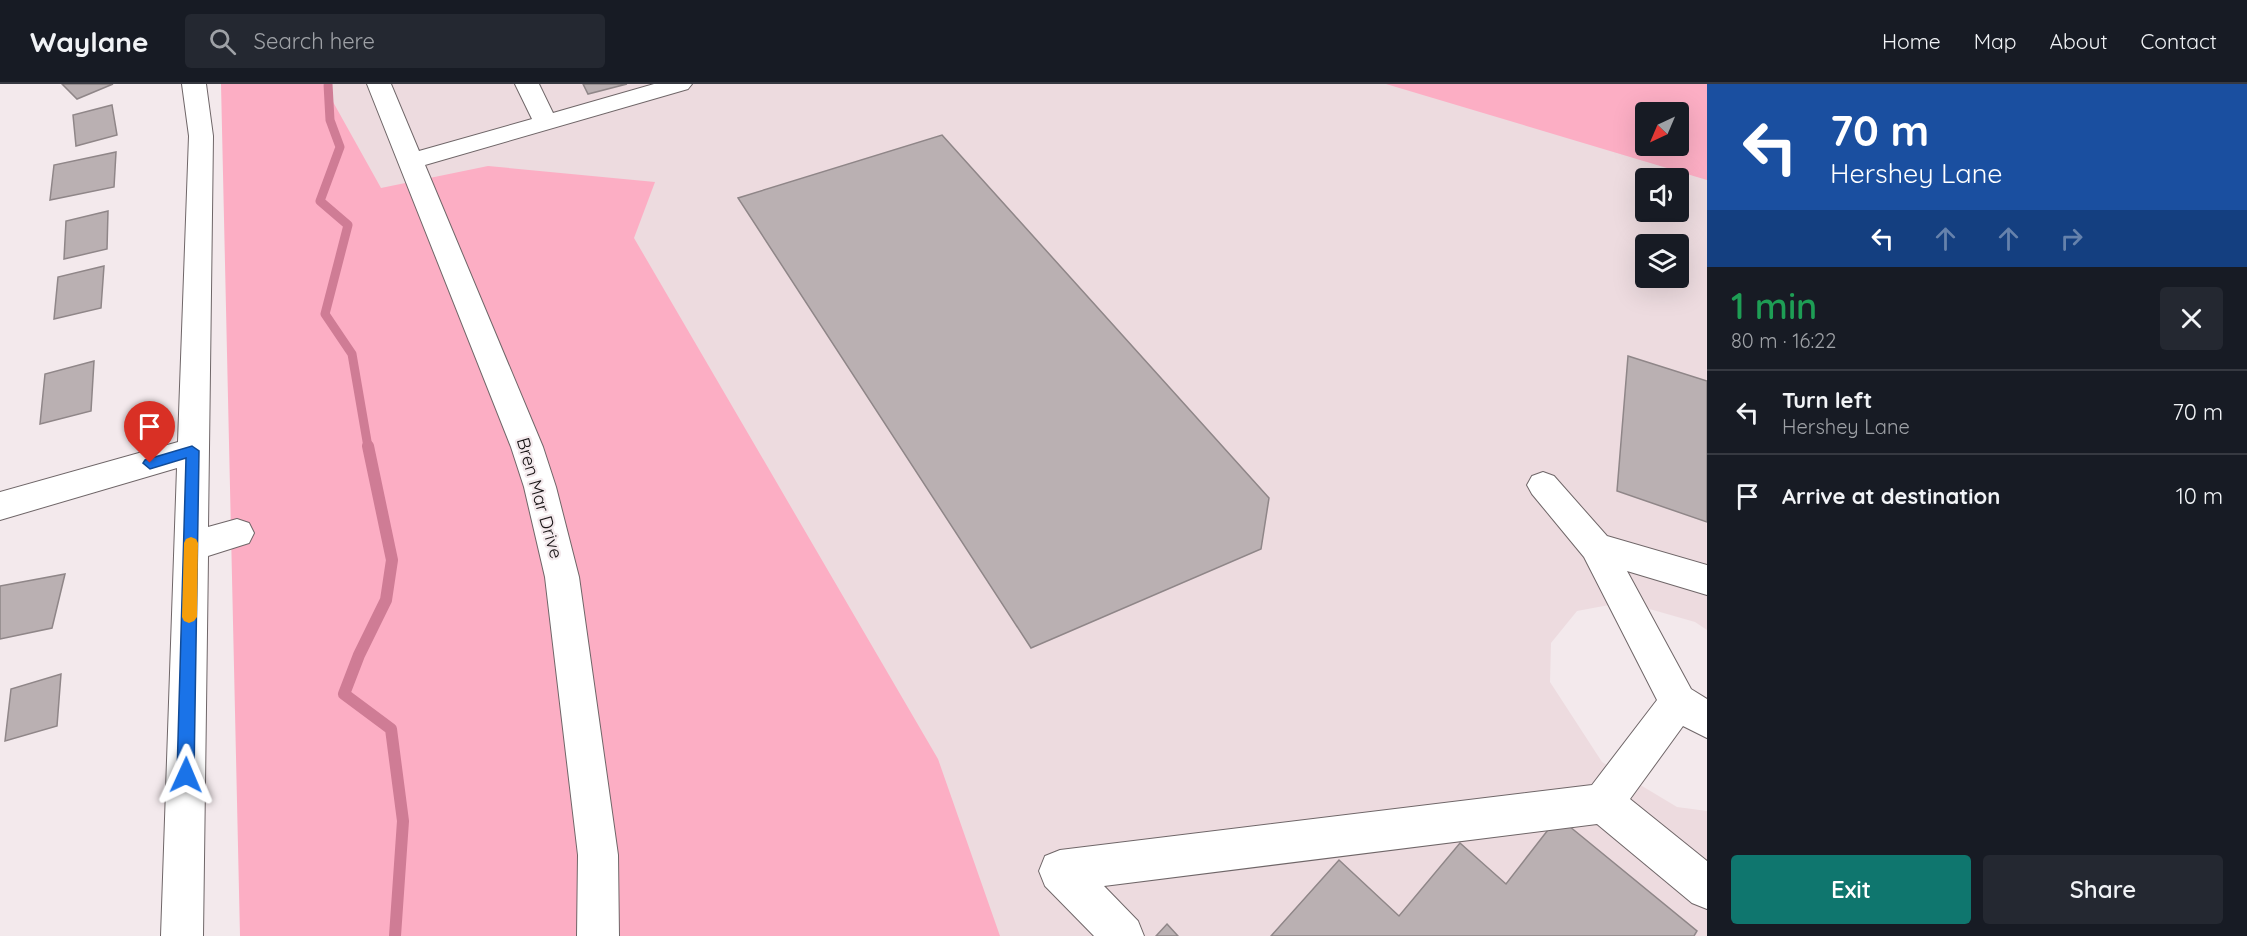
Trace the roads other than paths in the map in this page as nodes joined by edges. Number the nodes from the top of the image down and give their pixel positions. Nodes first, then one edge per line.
1 (194, 84) edge
2 (379, 84) edge
3 (527, 84) edge
4 (680, 84) edge
5 (546, 122) junction
6 (411, 161) junction
7 (192, 451) junction
8 (1544, 485) dead end
9 (0, 506) edge
10 (237, 533) dead end
11 (191, 546) junction
12 (1596, 547) junction
13 (1707, 580) edge
14 (1693, 711) edge
15 (1603, 803) junction
16 (1707, 888) edge
17 (182, 936) edge
18 (598, 936) edge
19 (1123, 936) edge

1 - 7 street
2 - 6 street, Bren Mar Drive
3 - 5 street
4 - 5 street
5 - 6 street
6 - 18 street, Bren Mar Drive
7 - 9 street
7 - 11 street
8 - 12 street
10 - 11 street
11 - 17 street
12 - 13 street
12 - 14 street
14 - 15 street
15 - 16 street
15 - 19 street

